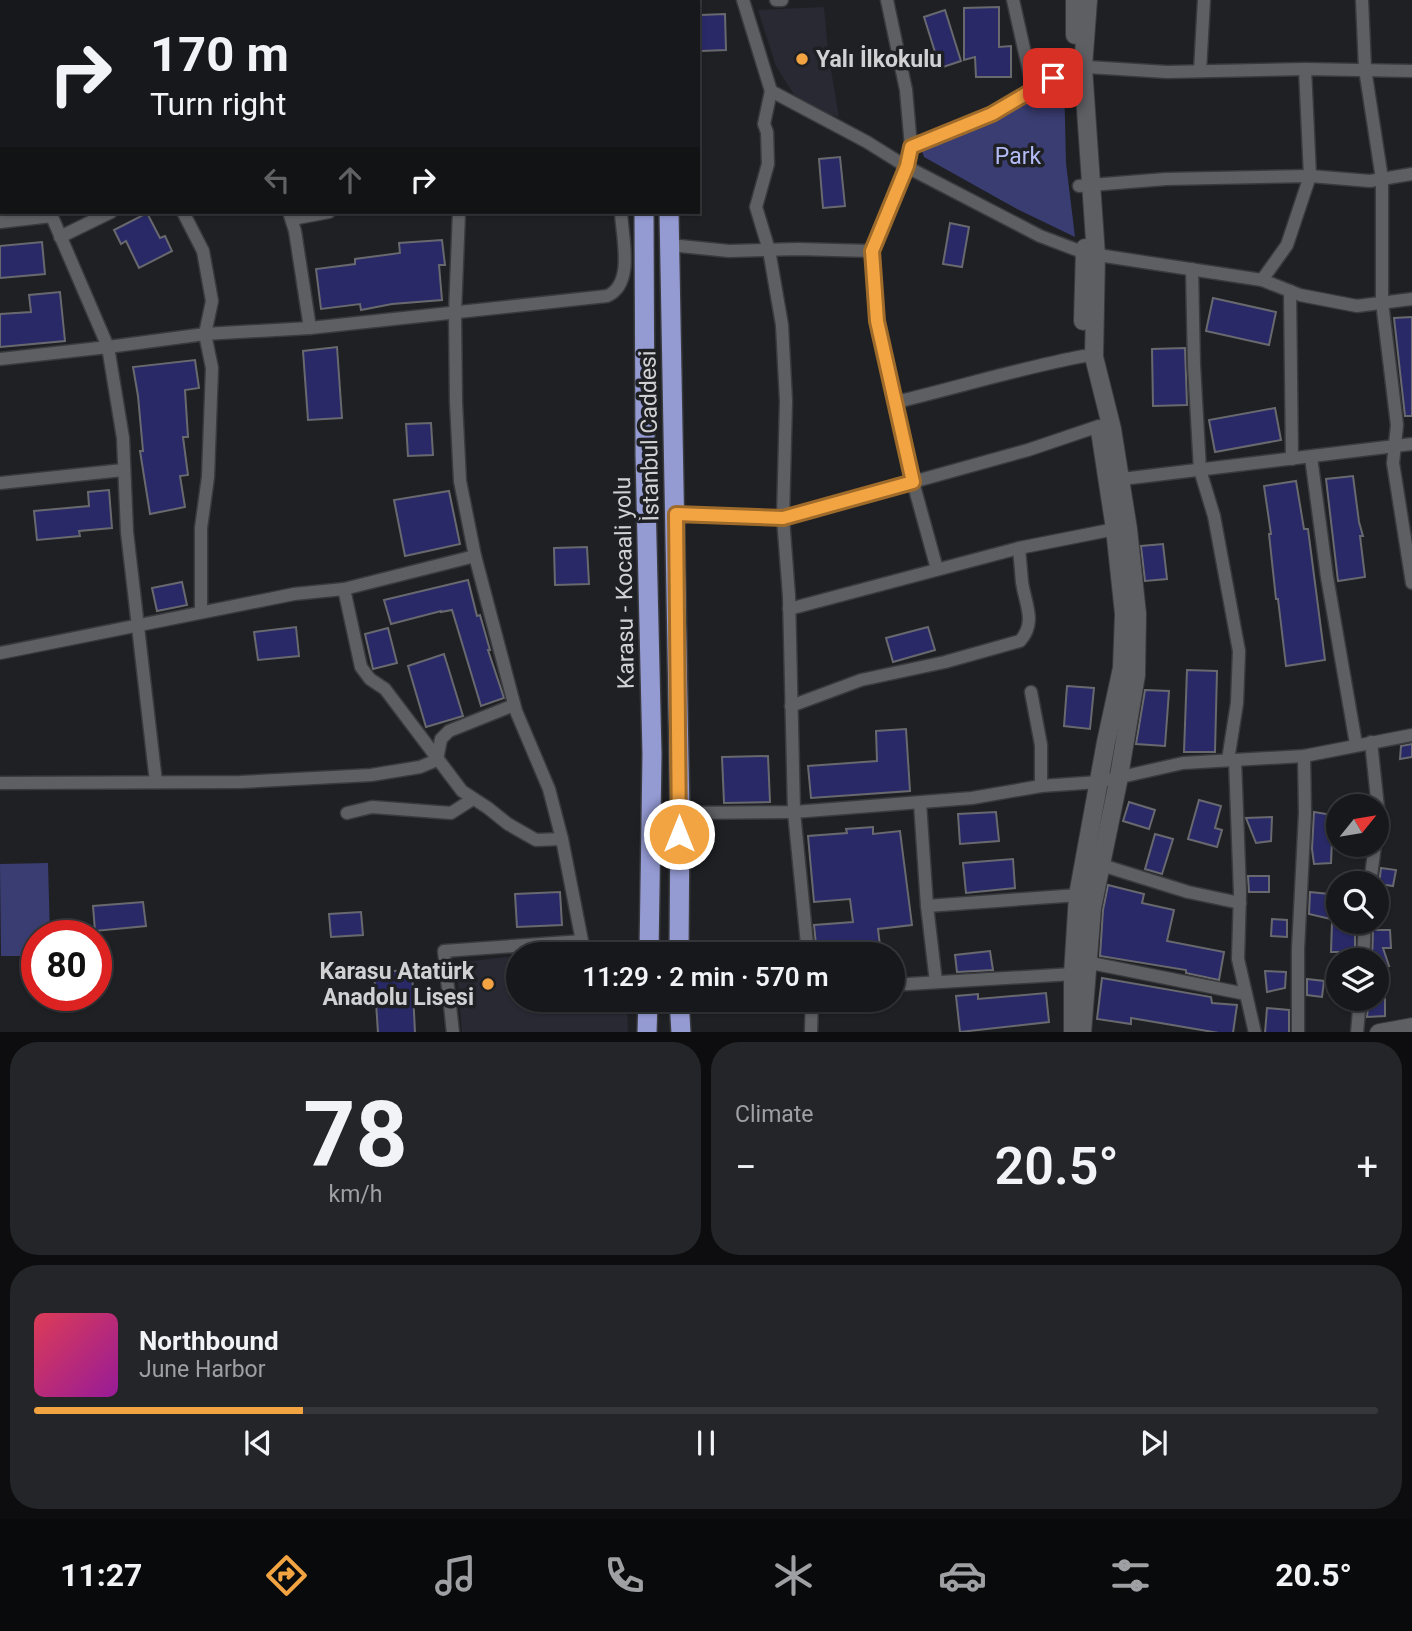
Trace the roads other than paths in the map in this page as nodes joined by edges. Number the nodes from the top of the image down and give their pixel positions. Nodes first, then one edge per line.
1 (743, 0) edge
2 (776, 0) edge
3 (782, 0) edge
4 (887, 0) edge
5 (1013, 0) edge
6 (1075, 0) edge
7 (1088, 0) edge
8 (1204, 0) edge
9 (1362, 0) edge
10 (1078, 66) junction
11 (1305, 69) junction
12 (1365, 69) junction
13 (1200, 71) junction
14 (1412, 71) edge
15 (1033, 89) junction
16 (771, 90) junction
17 (911, 147) junction
18 (907, 166) junction
19 (1412, 174) edge
20 (1310, 176) junction
21 (1382, 179) junction
22 (1085, 186) junction
23 (51, 214) edge
24 (107, 214) edge
25 (184, 214) edge
26 (459, 214) edge
27 (621, 214) edge
28 (644, 214) edge
29 (669, 214) edge
30 (290, 215) edge
31 (0, 222) edge
32 (60, 237) junction
33 (670, 245) junction
34 (769, 250) junction
35 (872, 251) junction
36 (1091, 254) junction
37 (1192, 269) junction
38 (1262, 279) junction
39 (1290, 290) junction
40 (1412, 299) edge
41 (1382, 302) junction
42 (455, 313) junction
43 (310, 328) junction
44 (205, 334) junction
45 (108, 347) junction
46 (1084, 356) junction
47 (0, 359) edge
48 (896, 402) junction
49 (1100, 426) junction
50 (1412, 444) edge
51 (1395, 446) junction
52 (1311, 457) junction
53 (1292, 459) junction
54 (123, 470) junction
55 (1200, 471) junction
56 (1114, 480) junction
57 (913, 482) junction
58 (0, 483) edge
59 (676, 514) junction
60 (783, 518) junction
61 (1115, 529) junction
62 (1019, 548) junction
63 (475, 556) junction
64 (937, 569) junction
65 (1412, 583) edge
66 (344, 589) junction
67 (789, 609) junction
68 (201, 612) junction
69 (138, 627) junction
70 (0, 653) edge
71 (1031, 692) dead end
72 (514, 705) junction
73 (791, 706) junction
74 (1412, 735) edge
75 (1371, 742) junction
76 (1356, 744) junction
77 (1304, 756) junction
78 (438, 760) junction
79 (1231, 760) junction
80 (1119, 778) junction
81 (156, 782) junction
82 (1099, 782) junction
83 (0, 783) edge
84 (1041, 786) junction
85 (1377, 794) edge
86 (473, 799) junction
87 (920, 803) junction
88 (794, 812) junction
89 (347, 813) dead end
90 (680, 813) junction
91 (562, 839) junction
92 (1092, 862) junction
93 (1078, 895) junction
94 (1240, 903) junction
95 (926, 906) junction
96 (649, 942) edge
97 (679, 942) edge
98 (807, 942) edge
99 (1078, 965) junction
100 (936, 982) junction
101 (905, 984) edge
102 (1246, 994) junction
103 (1359, 1011) edge
104 (648, 1012) edge
105 (680, 1012) edge
106 (812, 1012) edge
107 (1412, 1027) edge
108 (453, 1032) edge
109 (647, 1032) edge
110 (681, 1032) edge
111 (811, 1032) edge
112 (1073, 1032) edge
113 (1082, 1032) edge
114 (1255, 1032) edge
115 (1298, 1032) edge
116 (1357, 1032) edge
117 (1379, 1032) edge

1 - 16 street
2 - 3 street
4 - 17 street
5 - 15 street
6 - 10 main road
7 - 10 main road
8 - 13 street
9 - 12 street
10 - 13 street
10 - 15 street
10 - 22 main road
11 - 12 street
11 - 13 street
11 - 20 street
12 - 14 street
12 - 21 street
15 - 17 street
16 - 18 street
16 - 34 street
17 - 18 street
18 - 35 street
18 - 36 street
19 - 21 street
20 - 21 street
20 - 22 street
20 - 38 street
21 - 41 street
22 - 36 main road
23 - 31 street
23 - 32 street
24 - 32 street
25 - 44 street
26 - 42 street
27 - 42 street
28 - 96 highway, Karasu - Kocaali yolu
29 - 33 highway, İstanbul Caddesi
30 - 43 street
32 - 45 street
33 - 34 street
33 - 59 highway, İstanbul Caddesi
34 - 35 street
34 - 60 street
35 - 48 street
36 - 37 street
36 - 46 main road
36 - 56 main road
37 - 38 street
37 - 55 street
38 - 39 street
39 - 41 street
39 - 53 street
40 - 41 street
41 - 51 street
42 - 43 street
42 - 63 street
43 - 44 street
44 - 45 street
44 - 68 street
45 - 47 street
45 - 54 street
46 - 48 street
46 - 49 main road
48 - 57 street
49 - 56 main road
49 - 57 street
50 - 51 street
51 - 52 street
51 - 65 street
52 - 53 street
52 - 76 street
53 - 55 street
54 - 58 street
54 - 69 street
55 - 56 street
55 - 79 street
56 - 61 main road
56 - 80 main road
57 - 60 street
57 - 64 street
59 - 60 street
59 - 90 highway, İstanbul Caddesi
60 - 67 street
61 - 62 street
61 - 82 main road
62 - 64 street
62 - 73 street
63 - 66 street
63 - 72 street
64 - 67 street
66 - 68 street
66 - 78 street
67 - 73 street
68 - 69 street
69 - 70 street
69 - 81 street
71 - 84 street
72 - 78 street
72 - 91 street
73 - 88 street
74 - 75 street
75 - 76 street
75 - 85 street
76 - 77 street
77 - 79 street
77 - 115 street
78 - 81 street
78 - 86 street
79 - 80 street
79 - 94 street
80 - 82 street
80 - 92 main road
81 - 83 street
82 - 84 street
82 - 92 main road
84 - 87 street
86 - 89 street
86 - 91 street
87 - 88 street
87 - 95 street
88 - 90 street
88 - 98 street
90 - 97 highway, İstanbul Caddesi
91 - 108 street
92 - 93 main road
92 - 94 street
92 - 99 main road
93 - 95 street
93 - 99 main road
94 - 102 street
95 - 100 street
99 - 100 street
99 - 102 street
99 - 112 main road
99 - 113 main road
100 - 101 street
102 - 114 street
103 - 116 street
104 - 109 highway
105 - 110 highway
106 - 111 street
107 - 117 main road

